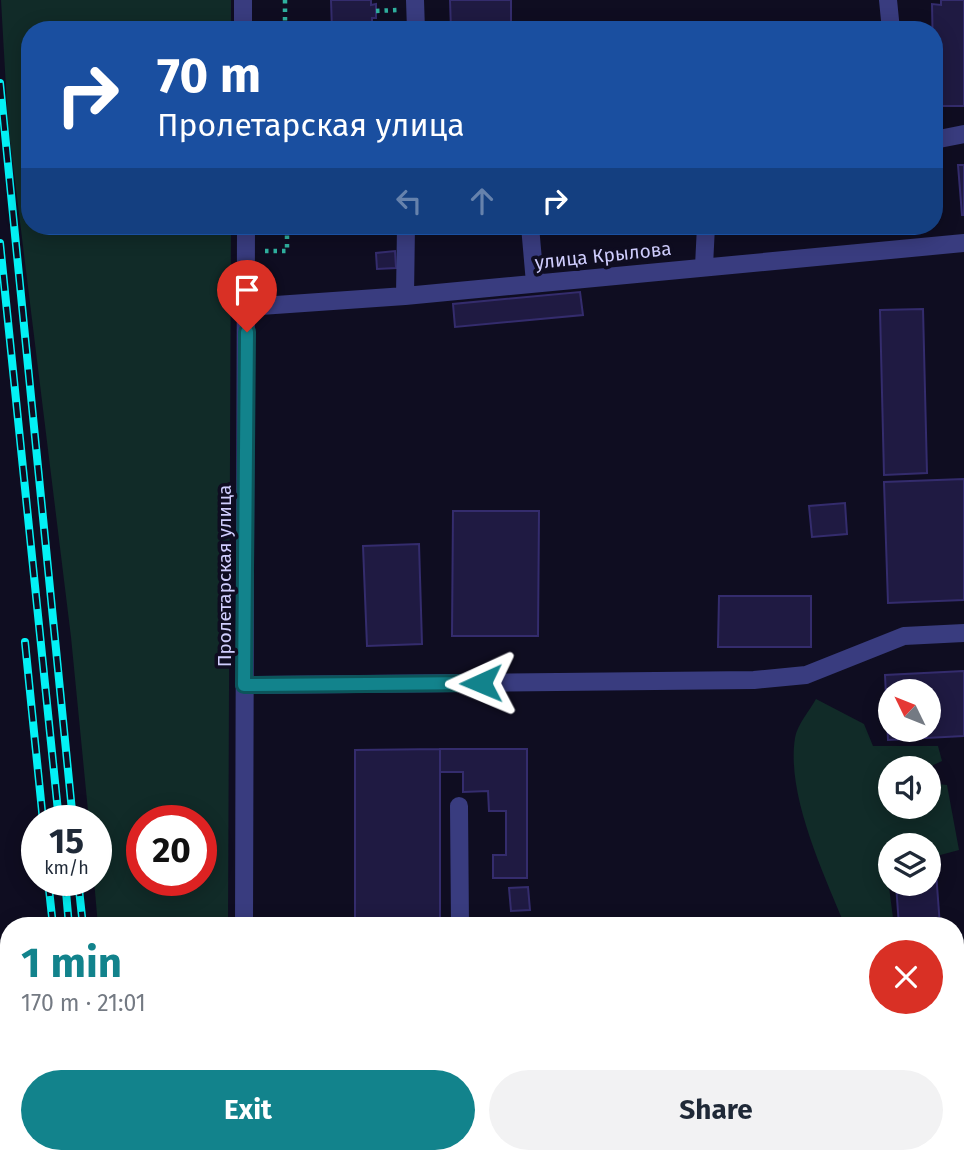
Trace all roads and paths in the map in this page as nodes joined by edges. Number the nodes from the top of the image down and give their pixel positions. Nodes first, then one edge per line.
1 (243, 0) edge
2 (285, 0) edge
3 (415, 0) edge
4 (888, 0) edge
5 (243, 21) edge
6 (285, 21) edge
7 (416, 21) edge
8 (890, 21) edge
9 (943, 133) edge
10 (964, 134) edge
11 (246, 235) edge
12 (287, 235) edge
13 (406, 235) edge
14 (531, 235) edge
15 (706, 235) edge
16 (964, 243) edge
17 (247, 252) junction
18 (704, 265) junction
19 (535, 283) junction
20 (405, 296) junction
21 (246, 307) junction
22 (964, 633) edge
23 (244, 685) junction
24 (459, 806) dead end
25 (244, 917) edge
26 (460, 917) edge

1 - 5 street
2 - 6 path
3 - 7 street
4 - 8 street
9 - 10 street
11 - 17 street, Пролетарская улица
12 - 17 path
13 - 20 street
14 - 19 street
15 - 18 street
16 - 18 street, улица Крылова
17 - 21 street, Пролетарская улица
18 - 19 street, улица Крылова
19 - 20 street, улица Крылова
20 - 21 street, улица Крылова
21 - 23 street, Пролетарская улица
22 - 23 street
23 - 25 street, Пролетарская улица
24 - 26 street

